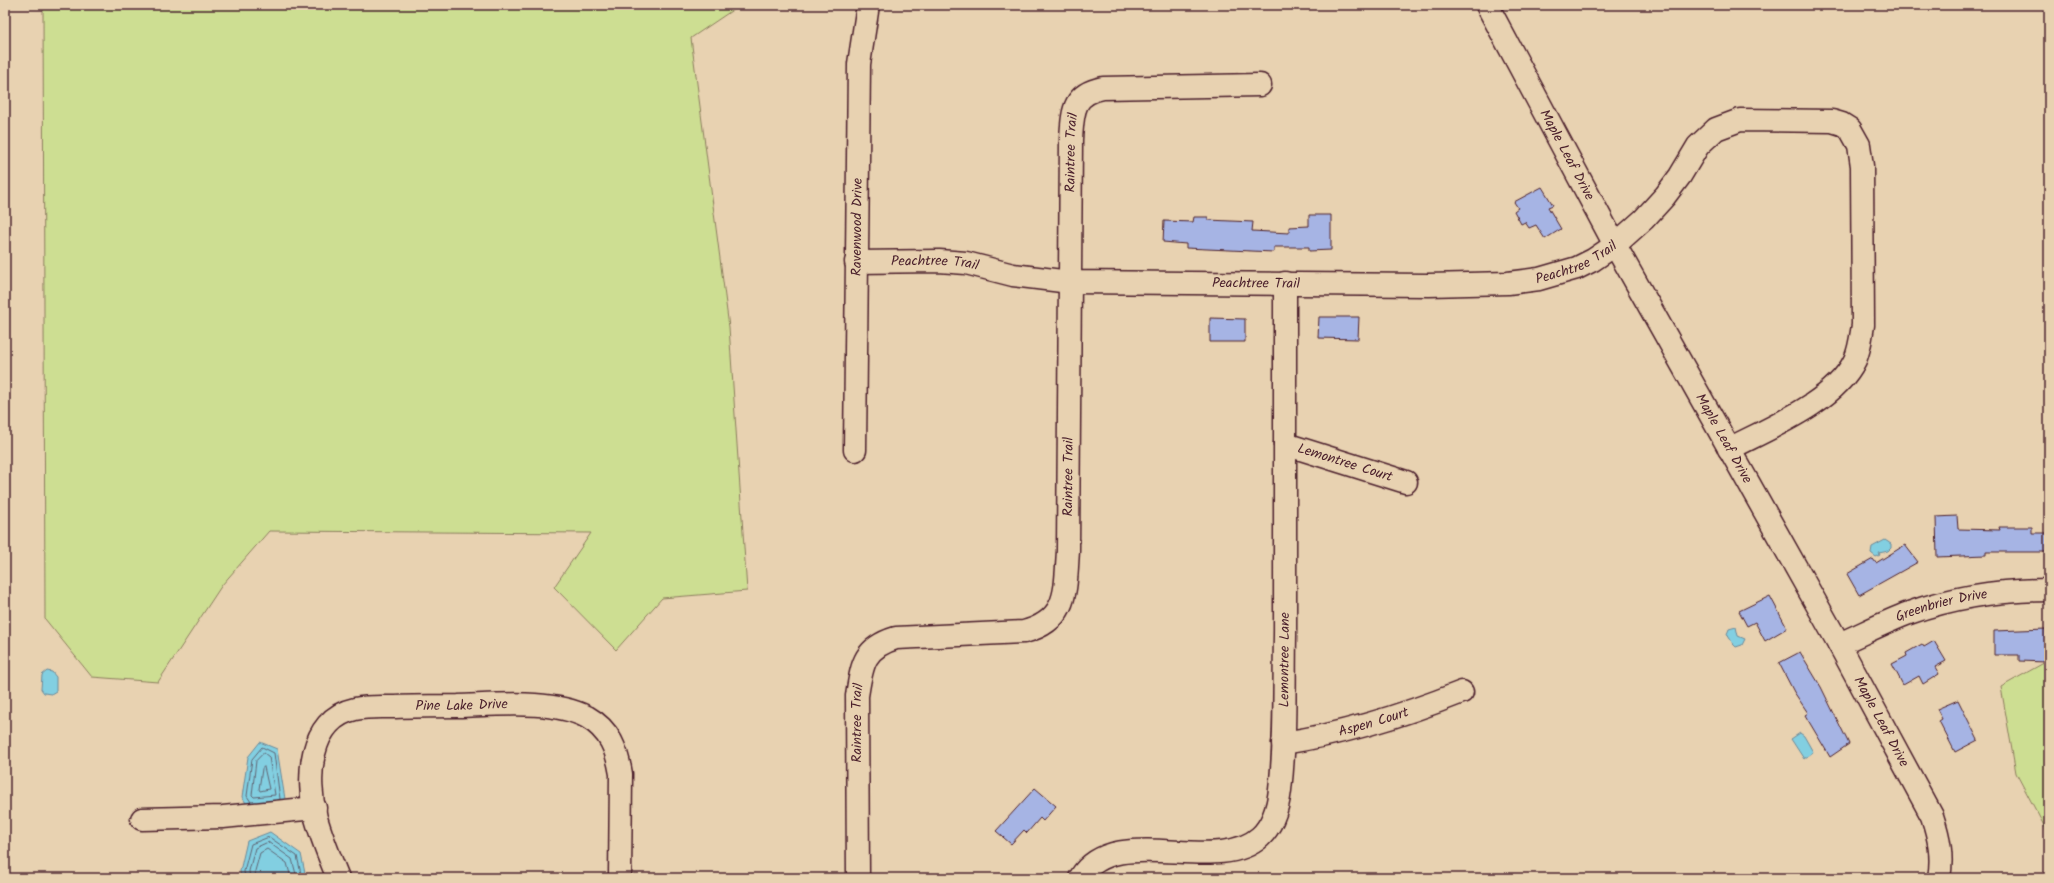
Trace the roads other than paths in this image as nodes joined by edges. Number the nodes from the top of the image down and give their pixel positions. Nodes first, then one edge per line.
1 (868, 5) edge
2 (1487, 5) edge
3 (1260, 85) dead end
4 (1615, 244) junction
5 (856, 262) junction
6 (1070, 282) junction
7 (1285, 284) junction
8 (1285, 444) junction
9 (855, 450) dead end
10 (1729, 450) junction
11 (1406, 482) dead end
12 (2049, 590) edge
13 (1839, 644) junction
14 (1462, 692) dead end
15 (1283, 743) junction
16 (315, 808) junction
17 (142, 819) dead end
18 (338, 878) edge
19 (620, 878) edge
20 (858, 878) edge
21 (1080, 878) edge
22 (1939, 878) edge

1 - 5 street, Ravenwood Drive
2 - 4 street, Maple Leaf Drive
3 - 6 street, Raintree Trail
4 - 7 street, Peachtree Trail
4 - 10 street, Maple Leaf Drive
4 - 10 street, Peachtree Trail
5 - 6 street, Peachtree Trail
5 - 9 street, Ravenwood Drive
6 - 7 street, Peachtree Trail
6 - 20 street, Raintree Trail
7 - 8 street, Lemontree Lane
8 - 11 street, Lemontree Court
8 - 15 street, Lemontree Lane
10 - 13 street, Maple Leaf Drive
12 - 13 street, Greenbrier Drive
13 - 22 street, Maple Leaf Drive
14 - 15 street, Aspen Court
15 - 21 street, Lemontree Lane
16 - 17 street
16 - 18 street, Pine Lake Drive
16 - 19 street, Pine Lake Drive

